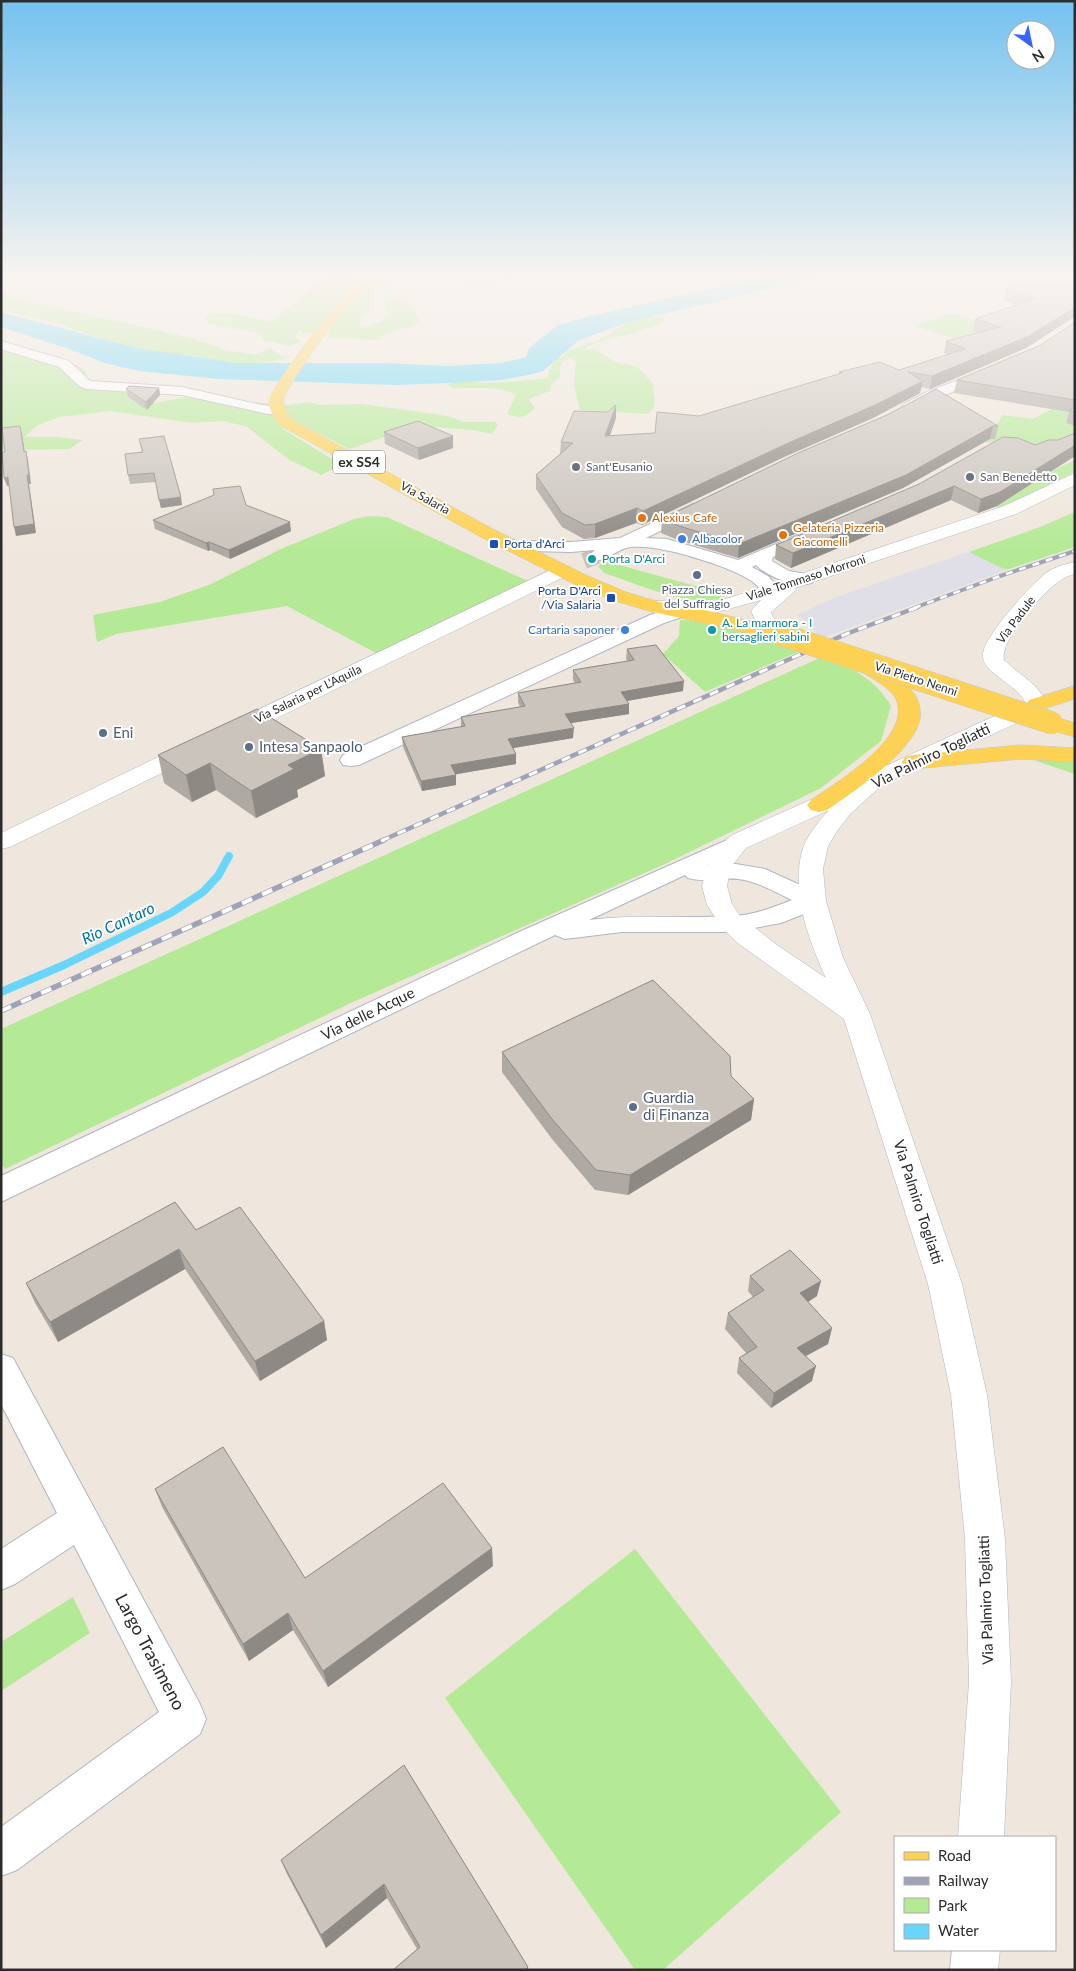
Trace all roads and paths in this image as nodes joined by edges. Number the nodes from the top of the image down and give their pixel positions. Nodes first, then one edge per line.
1 (70, 368) edge
2 (296, 368) edge
3 (998, 368) edge
4 (278, 411) junction
5 (896, 414) edge
6 (1075, 478) edge
7 (708, 503) edge
8 (467, 521) junction
9 (652, 530) junction
10 (820, 530) edge
11 (624, 543) junction
12 (667, 544) junction
13 (530, 546) junction
14 (765, 556) junction
15 (574, 563) junction
16 (740, 566) junction
17 (1075, 566) edge
18 (803, 580) junction
19 (534, 585) junction
20 (600, 588) junction
21 (772, 591) junction
22 (649, 605) junction
23 (701, 607) junction
24 (735, 611) junction
25 (681, 612) junction
26 (643, 626) junction
27 (780, 634) junction
28 (854, 659) junction
29 (1075, 692) edge
30 (1037, 705) junction
31 (1075, 730) edge
32 (1075, 755) edge
33 (351, 760) dead end
34 (913, 762) junction
35 (874, 780) junction
36 (819, 805) junction
37 (1, 842) edge
38 (736, 843) junction
39 (717, 872) junction
40 (657, 879) junction
41 (813, 901) junction
42 (733, 924) junction
43 (528, 938) junction
44 (856, 1014) junction
45 (1, 1190) edge
46 (1, 1369) edge
47 (80, 1520) junction
48 (1, 1571) edge
49 (981, 1836) edge
50 (1, 1854) edge
51 (976, 1951) edge
52 (974, 1970) edge

1 - 4 street
2 - 4 main road
3 - 5 street
4 - 8 main road, Via Salaria / ex SS4
6 - 18 street, Viale Tommaso Morroni
7 - 9 street
8 - 13 main road, Via Salaria / ex SS4
8 - 15 main road, Via Salaria / ex SS4
9 - 11 street
9 - 12 street
10 - 14 street
11 - 12 street
11 - 13 street
11 - 15 street
12 - 16 street
13 - 15 main road, Via Salaria / ex SS4
14 - 16 street
14 - 18 street
15 - 19 street, Via Salaria per L'Aquila
15 - 20 main road
15 - 23 main road
16 - 21 street
17 - 30 street, Via Padule
18 - 21 street, Viale Tommaso Morroni
18 - 27 street
19 - 20 street
19 - 37 street, Via Salaria per L'Aquila
20 - 22 main road
21 - 24 street, Viale Tommaso Morroni
22 - 23 street
22 - 25 main road
22 - 26 street
23 - 24 main road
24 - 27 main road
25 - 26 street
25 - 27 main road
26 - 33 street
27 - 28 main road, Via Pietro Nenni, bridge
28 - 31 main road, Via Pietro Nenni, bridge
28 - 36 main road
29 - 30 main road
30 - 34 street, Via Palmiro Togliatti
32 - 34 main road
34 - 35 street, Via Palmiro Togliatti
35 - 36 street
35 - 41 street, Via Palmiro Togliatti
36 - 38 street
38 - 39 street
38 - 40 street, Via delle Acque
39 - 40 street
39 - 41 street
39 - 42 street
40 - 43 street, Via delle Acque
41 - 42 street
41 - 44 street, Via Palmiro Togliatti
42 - 43 street
42 - 44 street
43 - 45 street, Via delle Acque
44 - 49 street, Via Palmiro Togliatti
46 - 47 street
47 - 48 street
47 - 50 street, Largo Trasimeno
51 - 52 street

